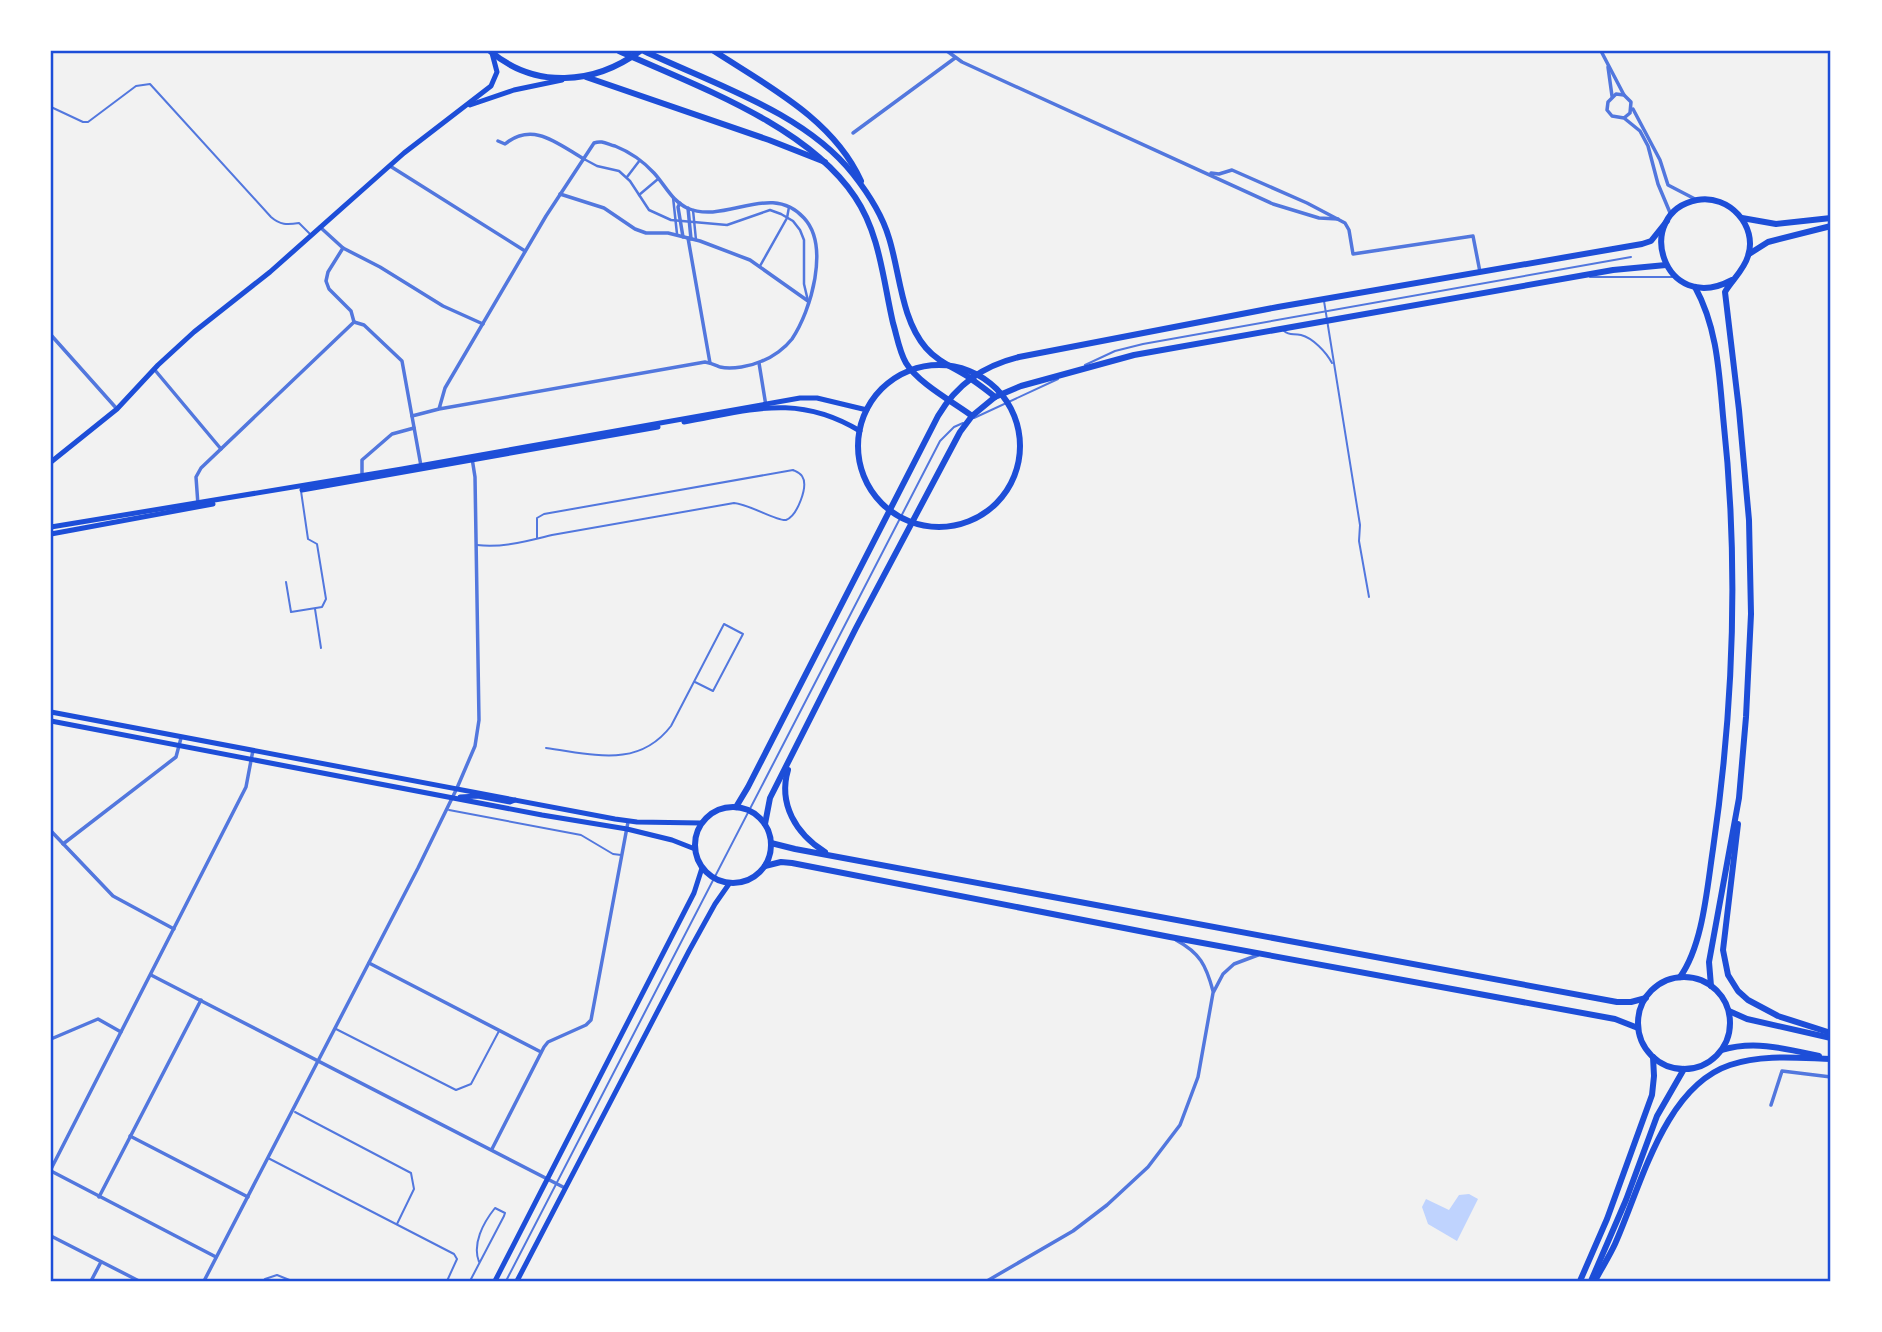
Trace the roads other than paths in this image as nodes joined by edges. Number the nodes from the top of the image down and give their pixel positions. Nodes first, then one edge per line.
1 (619, 51) edge
2 (642, 51) edge
3 (714, 51) edge
4 (947, 51) edge
5 (1601, 51) edge
6 (491, 52) edge
7 (955, 58) junction
8 (1605, 58) junction
9 (586, 77) junction
10 (562, 80) junction
11 (1624, 95) junction
12 (1612, 96) junction
13 (1632, 105) junction
14 (51, 107) edge
15 (463, 107) junction
16 (1624, 118) junction
17 (853, 134) dead end
18 (498, 141) dead end
19 (584, 159) junction
20 (640, 160) junction
21 (828, 163) junction
22 (390, 166) junction
23 (1208, 173) junction
24 (627, 177) junction
25 (659, 179) junction
26 (559, 194) junction
27 (639, 195) junction
28 (868, 196) junction
29 (673, 197) junction
30 (1697, 200) junction
31 (680, 203) junction
32 (789, 207) junction
33 (690, 209) junction
34 (787, 218) junction
35 (1669, 218) junction
36 (1742, 218) junction
37 (1831, 218) edge
38 (1338, 219) junction
39 (678, 221) junction
40 (691, 221) junction
41 (1831, 226) edge
42 (320, 227) junction
43 (311, 235) junction
44 (680, 236) junction
45 (692, 239) junction
46 (343, 248) junction
47 (525, 251) junction
48 (1749, 254) junction
49 (1631, 257) dead end
50 (1666, 265) junction
51 (760, 266) junction
52 (1480, 272) junction
53 (1582, 277) junction
54 (1675, 277) junction
55 (1732, 280) junction
56 (1695, 288) junction
57 (1324, 299) junction
58 (808, 301) junction
59 (354, 322) junction
60 (1327, 322) junction
61 (483, 324) junction
62 (1282, 330) junction
63 (51, 335) edge
64 (710, 363) junction
65 (759, 363) junction
66 (1334, 367) junction
67 (154, 369) junction
68 (1072, 372) junction
69 (970, 378) junction
70 (995, 397) junction
71 (948, 398) junction
72 (766, 406) junction
73 (117, 409) junction
74 (439, 409) junction
75 (867, 410) junction
76 (412, 416) junction
77 (970, 418) junction
78 (414, 428) junction
79 (860, 431) junction
80 (221, 449) junction
81 (472, 458) junction
82 (51, 462) edge
83 (421, 467) junction
84 (362, 475) junction
85 (300, 488) junction
86 (198, 505) junction
87 (51, 527) edge
88 (51, 534) edge
89 (537, 538) junction
90 (477, 545) junction
91 (286, 582) dead end
92 (1369, 597) dead end
93 (315, 608) junction
94 (321, 648) dead end
95 (695, 681) junction
96 (51, 701) edge
97 (51, 712) edge
98 (51, 719) edge
99 (181, 737) junction
100 (179, 745) junction
101 (546, 748) dead end
102 (253, 750) junction
103 (251, 760) junction
104 (789, 761) junction
105 (457, 789) junction
106 (453, 797) junction
107 (517, 799) junction
108 (736, 807) junction
109 (447, 809) junction
110 (1737, 809) junction
111 (750, 811) junction
112 (628, 821) junction
113 (701, 823) junction
114 (765, 824) junction
115 (627, 829) junction
116 (51, 831) edge
117 (771, 842) junction
118 (63, 844) junction
119 (695, 849) junction
120 (828, 854) junction
121 (622, 856) junction
122 (765, 866) junction
123 (702, 868) junction
124 (714, 878) junction
125 (729, 884) junction
126 (174, 929) junction
127 (1170, 937) junction
128 (1260, 954) junction
129 (369, 962) junction
130 (151, 975) junction
131 (1680, 977) junction
132 (1712, 986) junction
133 (1213, 993) junction
134 (1646, 998) junction
135 (201, 1000) junction
136 (1729, 1011) junction
137 (335, 1028) junction
138 (1638, 1028) junction
139 (500, 1030) junction
140 (121, 1032) junction
141 (1831, 1036) edge
142 (51, 1039) edge
143 (1722, 1050) junction
144 (541, 1052) junction
145 (1653, 1057) junction
146 (1831, 1058) edge
147 (318, 1060) junction
148 (1684, 1069) junction
149 (1831, 1077) edge
150 (1771, 1105) dead end
151 (292, 1111) junction
152 (130, 1136) junction
153 (492, 1149) junction
154 (268, 1158) junction
155 (51, 1170) edge
156 (547, 1179) junction
157 (557, 1184) junction
158 (565, 1188) junction
159 (99, 1197) junction
160 (248, 1197) junction
161 (397, 1225) junction
162 (51, 1236) edge
163 (216, 1257) junction
164 (101, 1262) junction
165 (479, 1262) junction
166 (90, 1281) edge
167 (139, 1281) edge
168 (204, 1281) edge
169 (263, 1281) edge
170 (292, 1281) edge
171 (447, 1281) edge
172 (470, 1281) edge
173 (495, 1281) edge
174 (506, 1281) edge
175 (517, 1281) edge
176 (987, 1281) edge
177 (1580, 1281) edge
178 (1593, 1281) edge

1 - 21 main road
2 - 9 main road
2 - 28 main road
3 - 28 main road
4 - 7 street
5 - 8 street
6 - 10 main road
6 - 15 main road
7 - 17 street
7 - 23 street
8 - 11 street
8 - 12 street
9 - 10 main road
9 - 21 main road
10 - 15 main road
11 - 12 street
11 - 13 street
12 - 16 street
13 - 16 street
13 - 30 street
14 - 43 lane
15 - 22 main road
16 - 35 street
18 - 19 street
19 - 20 street
19 - 24 street
19 - 26 street
20 - 24 street
20 - 25 street
21 - 71 main road
22 - 42 main road
22 - 47 street
23 - 38 street
23 - 38 street
24 - 27 street
25 - 27 street
25 - 29 street
26 - 44 street
26 - 47 street
27 - 39 street
28 - 69 main road
29 - 31 street
29 - 39 street
30 - 35 main road
30 - 36 main road
31 - 33 street
31 - 39 street
32 - 33 street
32 - 34 street
32 - 58 street
33 - 40 street
34 - 40 street
34 - 51 street
34 - 58 street
35 - 50 main road
35 - 52 main road
36 - 37 main road
36 - 48 main road
38 - 52 street
39 - 40 street
39 - 44 street
40 - 45 street
41 - 48 main road
42 - 43 main road
42 - 46 street
43 - 67 main road
44 - 45 street
45 - 51 street
45 - 64 street
46 - 59 street
46 - 61 street
47 - 61 street
48 - 55 main road
49 - 68 lane
50 - 53 main road
50 - 54 main road
51 - 58 street
52 - 57 main road
53 - 54 lane
53 - 60 main road
54 - 56 main road
55 - 56 main road
55 - 110 main road
56 - 131 main road
57 - 60 lane
57 - 69 main road
58 - 65 street
59 - 76 street
59 - 80 street
60 - 62 main road
60 - 66 lane
61 - 74 street
62 - 66 lane
62 - 68 main road
63 - 73 street
64 - 65 street
64 - 74 street
65 - 72 street
66 - 92 lane
67 - 73 main road
67 - 80 street
68 - 70 main road
68 - 77 lane
69 - 70 main road
69 - 71 main road
70 - 77 main road
71 - 77 main road
71 - 108 main road
72 - 75 main road
72 - 79 main road
72 - 81 main road
73 - 82 main road
74 - 76 street
75 - 79 main road
75 - 79 main road
76 - 78 street
77 - 104 main road
77 - 111 lane
78 - 83 street
78 - 84 street
80 - 86 street
81 - 83 main road
81 - 90 street
83 - 84 main road
83 - 85 main road
84 - 85 main road
85 - 86 main road
85 - 93 lane
86 - 87 main road
86 - 88 main road
89 - 89 lane
89 - 90 lane
90 - 105 street
91 - 93 lane
93 - 94 lane
95 - 95 lane
95 - 101 lane
96 - 97 street
97 - 98 street
97 - 99 main road
98 - 100 main road
99 - 100 street
99 - 102 main road
100 - 103 main road
100 - 118 street
102 - 103 street
102 - 105 main road
103 - 106 main road
103 - 126 street
104 - 114 main road
104 - 120 main road
105 - 106 street
105 - 107 main road
106 - 107 main road
106 - 109 street
106 - 115 main road
107 - 112 main road
108 - 111 main road
108 - 113 main road
109 - 121 lane
109 - 129 street
110 - 132 main road
110 - 141 main road
111 - 114 main road
111 - 124 lane
112 - 113 main road
112 - 115 street
113 - 119 main road
114 - 117 main road
115 - 119 main road
115 - 121 street
116 - 118 street
117 - 120 main road
117 - 122 main road
118 - 126 street
119 - 123 main road
120 - 134 main road
121 - 144 street
122 - 125 main road
122 - 127 main road
123 - 124 main road
123 - 156 main road
124 - 125 main road
124 - 157 lane
125 - 158 main road
126 - 130 street
127 - 128 main road
127 - 133 street
128 - 133 street
128 - 138 main road
129 - 137 street
129 - 139 street
130 - 135 street
130 - 140 street
131 - 132 main road
131 - 134 main road
132 - 136 main road
133 - 176 street
134 - 138 main road
135 - 147 street
135 - 152 street
136 - 141 main road
136 - 143 main road
137 - 139 lane
137 - 147 street
138 - 145 main road
139 - 144 street
140 - 142 street
140 - 155 street
143 - 146 main road
143 - 148 main road
144 - 153 street
145 - 148 main road
145 - 177 main road
146 - 178 main road
147 - 151 street
147 - 153 street
148 - 178 main road
149 - 150 street
151 - 154 street
151 - 161 lane
152 - 159 street
152 - 160 street
153 - 156 street
154 - 160 street
154 - 161 lane
155 - 159 street
156 - 157 street
156 - 173 main road
157 - 158 street
157 - 174 lane
158 - 175 main road
159 - 163 street
160 - 163 street
161 - 171 lane
162 - 164 street
163 - 168 street
164 - 166 street
164 - 167 street
165 - 165 lane
165 - 172 lane
169 - 170 lane

